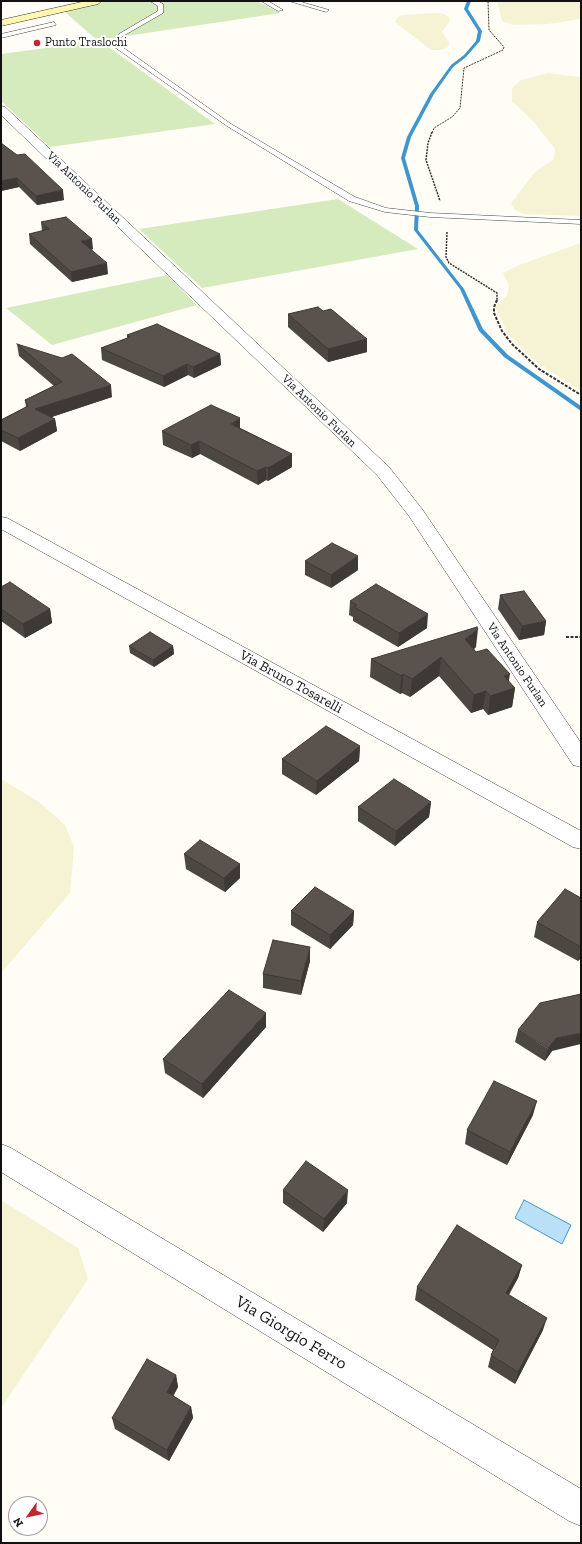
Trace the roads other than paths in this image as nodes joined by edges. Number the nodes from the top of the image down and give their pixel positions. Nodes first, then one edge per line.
1 (98, 1) edge
2 (153, 1) edge
3 (264, 1) edge
4 (292, 1) edge
5 (280, 10) dead end
6 (326, 10) dead end
7 (1, 23) edge
8 (54, 24) dead end
9 (1, 36) edge
10 (1, 109) edge
11 (581, 222) edge
12 (1, 522) edge
13 (581, 760) edge
14 (581, 841) edge
15 (1, 1157) edge
16 (581, 1509) edge

1 - 7 main road
2 - 11 lane
3 - 5 lane
4 - 6 lane
8 - 9 lane
10 - 13 street, Via Antonio Furlan
12 - 14 street, Via Bruno Tosarelli
15 - 16 street, Via Giorgio Ferro

